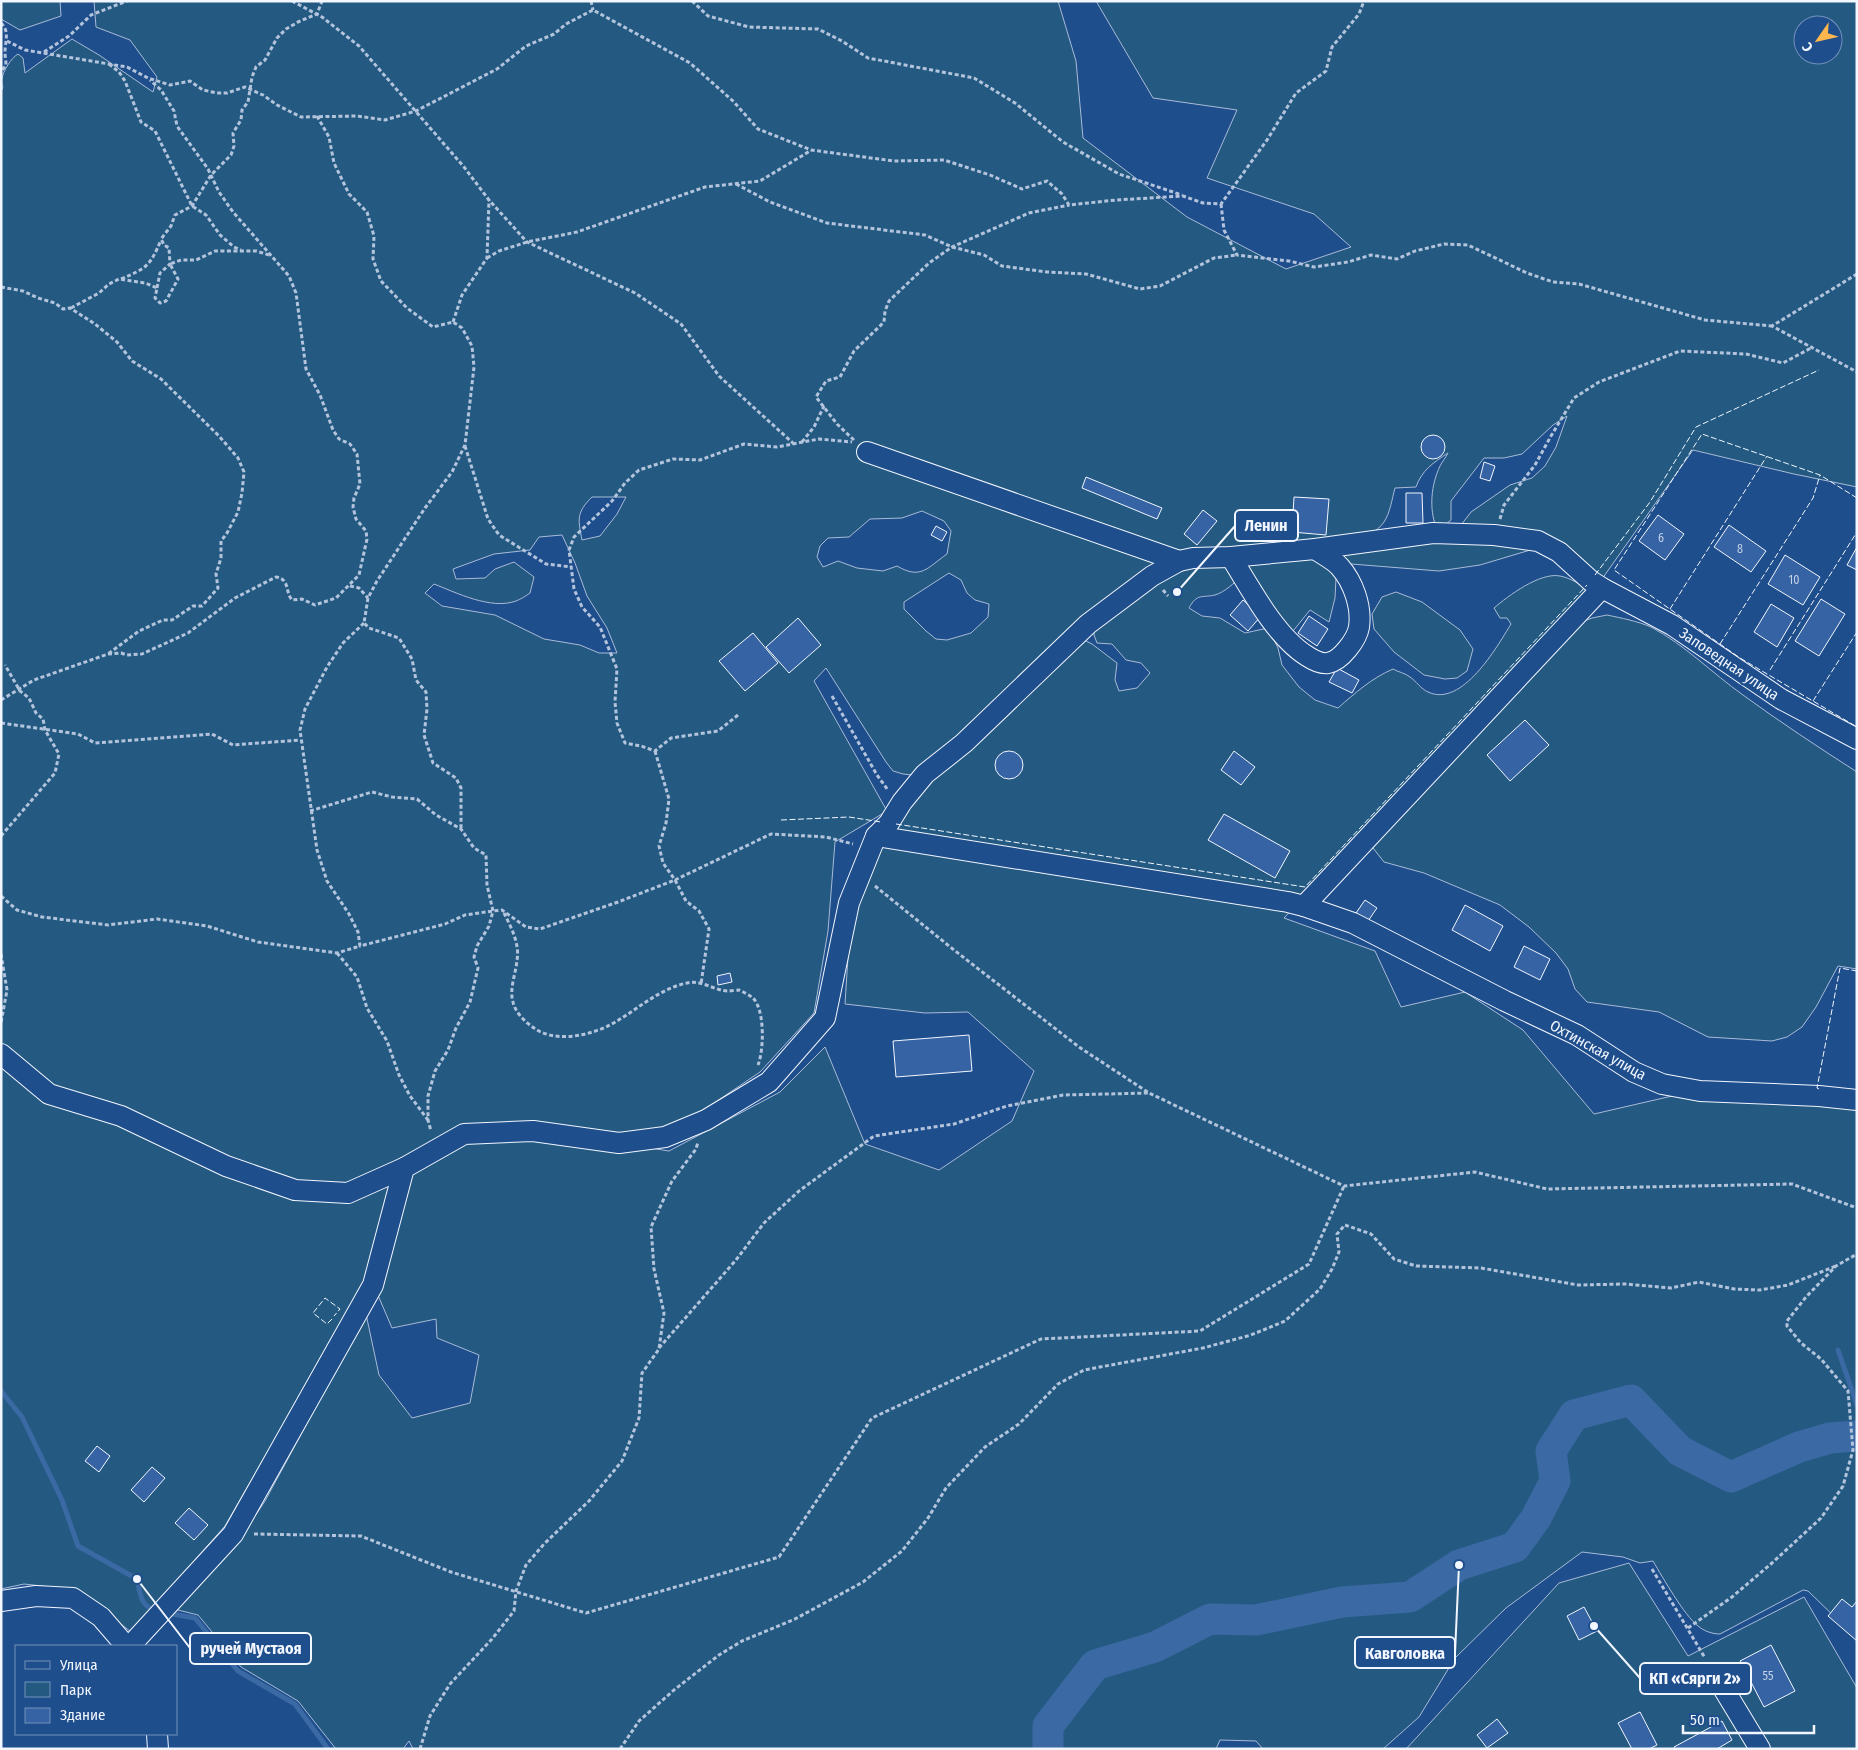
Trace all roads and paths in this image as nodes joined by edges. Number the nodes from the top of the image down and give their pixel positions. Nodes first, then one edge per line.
1 (127, 1) edge
2 (292, 1) edge
3 (322, 1) edge
4 (591, 1) edge
5 (692, 1) edge
6 (1364, 1) edge
7 (593, 10) junction
8 (317, 14) junction
9 (1, 23) edge
10 (7, 41) junction
11 (44, 52) junction
12 (108, 63) junction
13 (1, 72) edge
14 (148, 78) junction
15 (250, 90) junction
16 (416, 111) junction
17 (317, 116) junction
18 (811, 150) junction
19 (211, 175) junction
20 (736, 184) junction
21 (1184, 196) junction
22 (489, 200) junction
23 (1221, 204) junction
24 (1069, 205) junction
25 (192, 206) junction
26 (161, 239) junction
27 (527, 242) junction
28 (952, 247) junction
29 (244, 252) junction
30 (1237, 255) junction
31 (270, 256) junction
32 (487, 258) junction
33 (170, 264) junction
34 (1857, 274) edge
35 (119, 279) junction
36 (1, 287) edge
37 (157, 288) junction
38 (70, 308) junction
39 (453, 322) junction
40 (1772, 326) junction
41 (1813, 347) junction
42 (1857, 372) edge
43 (824, 406) junction
44 (801, 442) junction
45 (794, 444) junction
46 (465, 445) junction
47 (867, 452) dead end
48 (1494, 535) junction
49 (1315, 549) junction
50 (1231, 557) junction
51 (1179, 561) junction
52 (571, 567) junction
53 (350, 586) junction
54 (1602, 588) junction
55 (368, 598) junction
56 (364, 623) junction
57 (108, 654) junction
58 (5, 665) dead end
59 (19, 688) junction
60 (832, 696) dead end
61 (1, 700) edge
62 (738, 715) dead end
63 (1, 723) edge
64 (45, 730) junction
65 (1857, 739) edge
66 (300, 740) junction
67 (655, 751) junction
68 (902, 802) junction
69 (310, 810) junction
70 (461, 829) junction
71 (1, 836) edge
72 (874, 843) junction
73 (861, 874) junction
74 (674, 880) junction
75 (1, 896) edge
76 (1304, 906) junction
77 (502, 910) junction
78 (493, 911) junction
79 (360, 946) junction
80 (337, 953) junction
81 (1, 954) edge
82 (701, 984) junction
83 (2, 1020) edge
84 (1, 1054) edge
85 (1149, 1093) junction
86 (747, 1096) junction
87 (1857, 1100) edge
88 (428, 1120) junction
89 (706, 1120) junction
90 (432, 1134) dead end
91 (404, 1168) junction
92 (1344, 1186) junction
93 (1857, 1208) edge
94 (1857, 1254) edge
95 (1836, 1266) junction
96 (659, 1349) junction
97 (233, 1534) junction
98 (1652, 1569) dead end
99 (516, 1591) junction
100 (1, 1601) edge
101 (1688, 1628) junction
102 (125, 1645) edge
103 (131, 1645) edge
104 (1714, 1674) joint
105 (156, 1735) edge
106 (158, 1749) edge
107 (420, 1749) edge
108 (620, 1749) edge
109 (1760, 1749) edge

1 - 11 path
2 - 8 path
3 - 8 path
4 - 7 path
5 - 21 path
6 - 23 path
7 - 16 path
7 - 18 path
8 - 15 path
8 - 16 path
9 - 10 path
10 - 11 path
10 - 13 path
11 - 12 path
12 - 14 path
12 - 25 path
14 - 15 path
14 - 19 path
15 - 17 path
15 - 19 path
16 - 17 path
16 - 22 path
17 - 39 path
18 - 20 path
18 - 24 path
19 - 25 path
19 - 31 path
20 - 27 path
20 - 28 path
21 - 23 path
21 - 24 path
22 - 27 path
22 - 32 path
23 - 30 path
24 - 28 path
25 - 26 path
25 - 29 path
26 - 33 path
26 - 35 path
27 - 32 path
27 - 45 path
28 - 30 path
28 - 43 path
29 - 31 path
29 - 33 path
30 - 40 path
31 - 53 path
32 - 39 path
33 - 37 path
33 - 37 path
34 - 40 path
35 - 37 path
35 - 38 path
36 - 38 path
38 - 57 path
39 - 46 path
40 - 41 path
41 - 42 path
41 - 48 path
43 - 44 path
43 - 44 path
44 - 45 path
45 - 52 path
46 - 52 path
46 - 55 path
47 - 51 street
48 - 49 street, Заповедная улица
48 - 54 street, Заповедная улица
49 - 50 street, Заповедная улица
49 - 50 street
50 - 51 street, Заповедная улица
51 - 68 street
52 - 67 path
53 - 55 path
53 - 57 path
54 - 65 street, Заповедная улица
54 - 76 street
55 - 56 path
56 - 66 path
56 - 70 path
57 - 59 path
58 - 59 path
59 - 61 path
59 - 64 path
60 - 68 path
62 - 67 path
63 - 64 path
64 - 66 path
64 - 71 path
66 - 69 path
67 - 74 path
68 - 72 street
69 - 70 path
69 - 79 path
70 - 78 path
72 - 73 street
72 - 74 path
72 - 76 street, Охтинская улица
73 - 85 path
73 - 86 street
74 - 77 path
74 - 82 path
75 - 80 path
76 - 87 street, Охтинская улица
77 - 78 path
77 - 82 path
78 - 79 path
78 - 88 path
79 - 80 path
80 - 88 path
81 - 83 path
82 - 86 path
84 - 91 street
85 - 92 path
85 - 96 path
86 - 89 street
88 - 90 path
89 - 91 street
89 - 96 path
91 - 97 street
92 - 93 path
92 - 99 path
94 - 95 path
95 - 101 path
95 - 108 path
96 - 99 path
97 - 99 path
97 - 103 street
98 - 101 path
99 - 107 path
100 - 102 street
101 - 104 path
104 - 109 street
105 - 106 street

